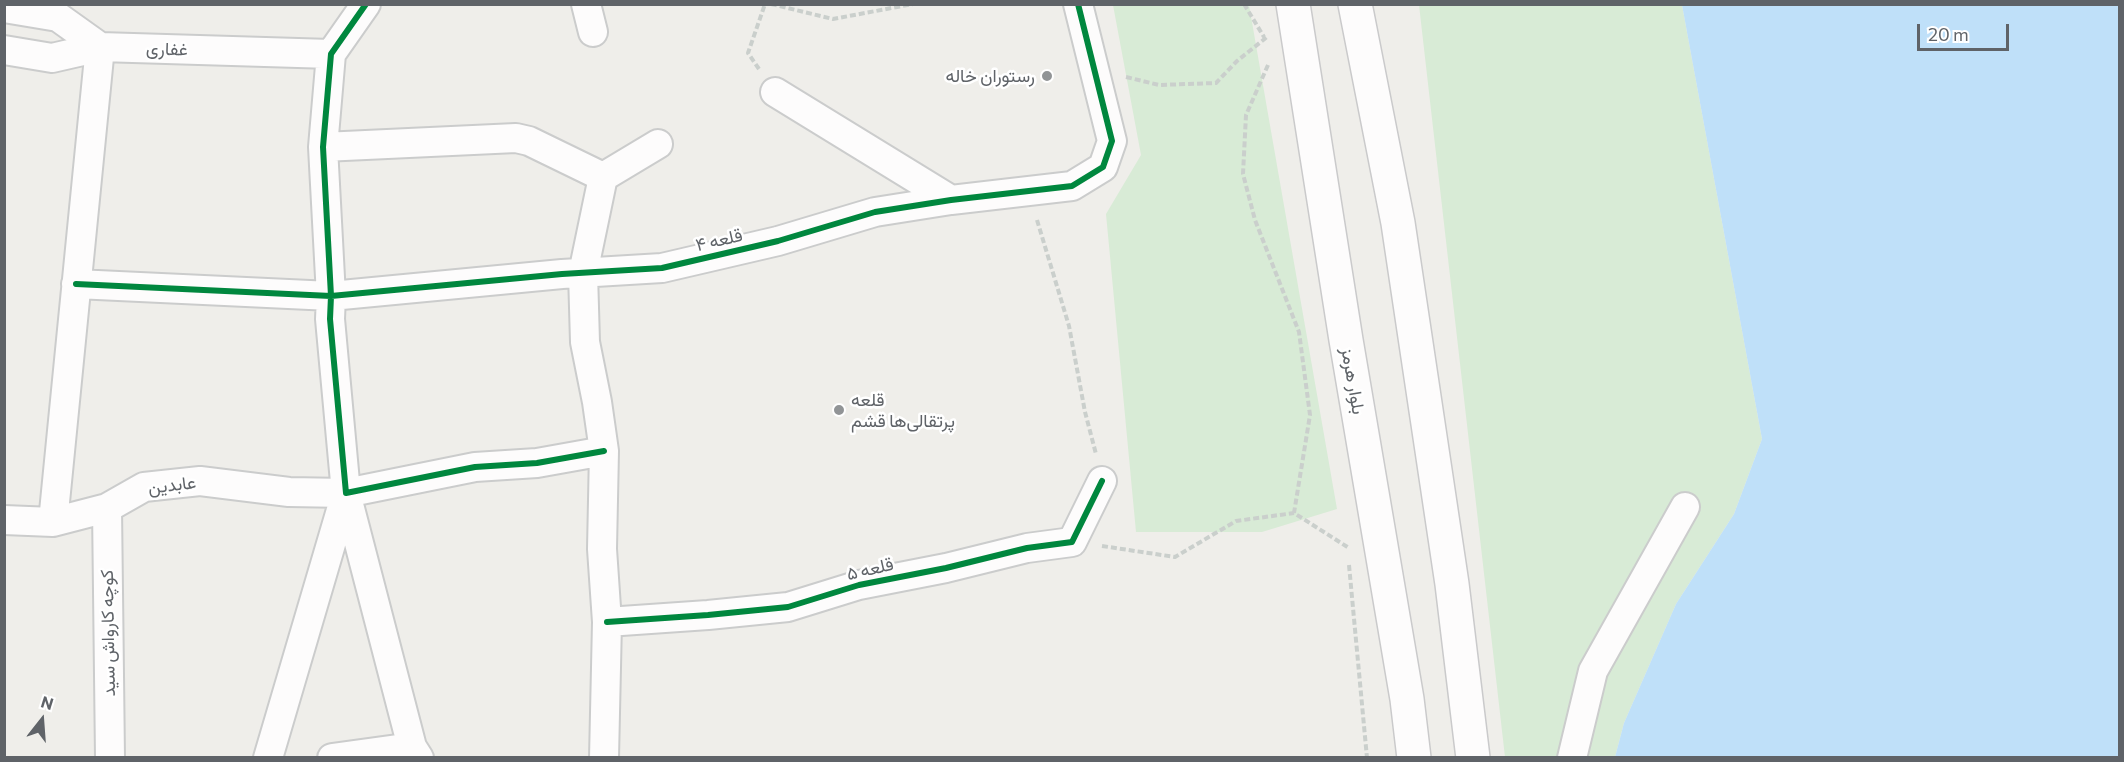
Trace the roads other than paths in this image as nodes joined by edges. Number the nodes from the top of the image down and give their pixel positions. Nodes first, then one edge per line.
1 (366, 4) edge
2 (586, 4) edge
3 (1078, 4) edge
4 (1293, 4) edge
5 (1355, 4) edge
6 (4, 8) edge
7 (593, 32) dead end
8 (100, 47) junction
9 (4, 50) edge
10 (331, 54) junction
11 (776, 92) road end
12 (658, 144) dead end
13 (323, 147) junction
14 (603, 177) junction
15 (951, 200) junction
16 (583, 273) junction
17 (76, 284) junction
18 (331, 296) junction
19 (604, 451) junction
20 (1102, 481) road end
21 (346, 493) junction
22 (107, 507) junction
23 (1685, 507) dead end
24 (4, 520) edge
25 (53, 522) junction
26 (607, 622) junction
27 (415, 752) edge
28 (110, 758) edge
29 (268, 758) edge
30 (332, 758) edge
31 (604, 758) edge
32 (1414, 758) edge
33 (1473, 758) edge
34 (1572, 758) edge

1 - 10 street
2 - 7 street
3 - 15 street, قلعه ۴
4 - 32 main road, بلوار هرمز
5 - 33 main road
6 - 8 street
8 - 9 street, غفاری
8 - 10 street, غفاری
8 - 17 street
10 - 13 street
11 - 15 street
12 - 14 street
13 - 14 street
13 - 18 street
14 - 16 street
15 - 16 street, قلعه ۴
16 - 18 street, قلعه ۴
16 - 19 street
17 - 18 street, قلعه ۴
17 - 25 street
18 - 21 street
19 - 21 street, عابدین
19 - 26 street
20 - 26 street, قلعه ۵
21 - 22 street, عابدین
21 - 27 street
21 - 29 street
22 - 25 street, عابدین
22 - 28 street, کوچه کارواش سید
23 - 34 street
24 - 25 street, عابدین
26 - 31 street
27 - 30 street

